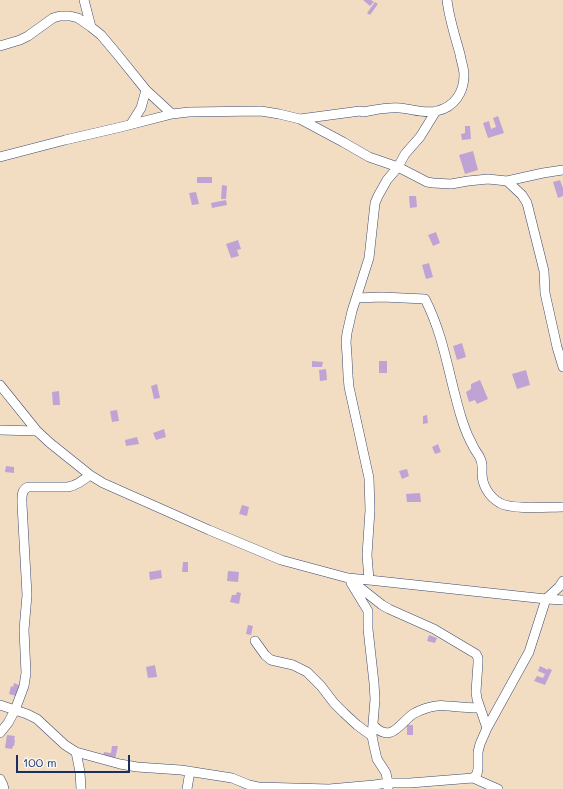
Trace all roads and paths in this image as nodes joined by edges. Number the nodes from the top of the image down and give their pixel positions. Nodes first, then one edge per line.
1 (84, 0) edge
2 (447, 0) edge
3 (92, 27) junction
4 (0, 46) edge
5 (146, 90) junction
6 (436, 112) junction
7 (172, 114) junction
8 (300, 119) junction
9 (131, 124) junction
10 (0, 157) edge
11 (398, 167) junction
12 (563, 170) edge
13 (507, 182) junction
14 (357, 298) junction
15 (563, 367) edge
16 (0, 385) edge
17 (0, 430) edge
18 (37, 431) junction
19 (90, 475) junction
20 (563, 507) edge
21 (348, 578) junction
22 (369, 580) junction
23 (563, 581) edge
24 (546, 599) junction
25 (563, 600) edge
26 (256, 641) dead end
27 (0, 705) edge
28 (480, 708) junction
29 (16, 710) junction
30 (373, 726) junction
31 (486, 728) junction
32 (0, 733) edge
33 (372, 736) junction
34 (76, 752) junction
35 (190, 771) junction
36 (473, 778) junction
37 (0, 779) edge
38 (431, 782) junction
39 (388, 786) edge
40 (4, 789) edge
41 (81, 789) edge
42 (187, 789) edge
43 (412, 789) edge
44 (498, 789) edge

1 - 3 street
2 - 6 street
3 - 4 street
3 - 5 street
5 - 7 street
5 - 9 street
6 - 8 street
6 - 11 street
7 - 8 street
7 - 9 street
8 - 11 street
9 - 10 street
11 - 13 street
11 - 14 street
12 - 13 street
13 - 15 street
14 - 20 street
14 - 22 street
16 - 18 street
17 - 18 street
18 - 19 street
19 - 21 street
19 - 29 street
21 - 22 street
21 - 28 street
21 - 30 street
22 - 24 street
23 - 24 street
24 - 25 street
24 - 31 street
26 - 33 street
27 - 29 street
28 - 30 street
28 - 31 street
29 - 32 street
29 - 34 street
30 - 33 street
31 - 36 street
33 - 39 street
34 - 35 street
34 - 41 street
35 - 39 street
35 - 42 street
36 - 38 street
36 - 44 street
37 - 40 street
38 - 39 street
38 - 43 street

